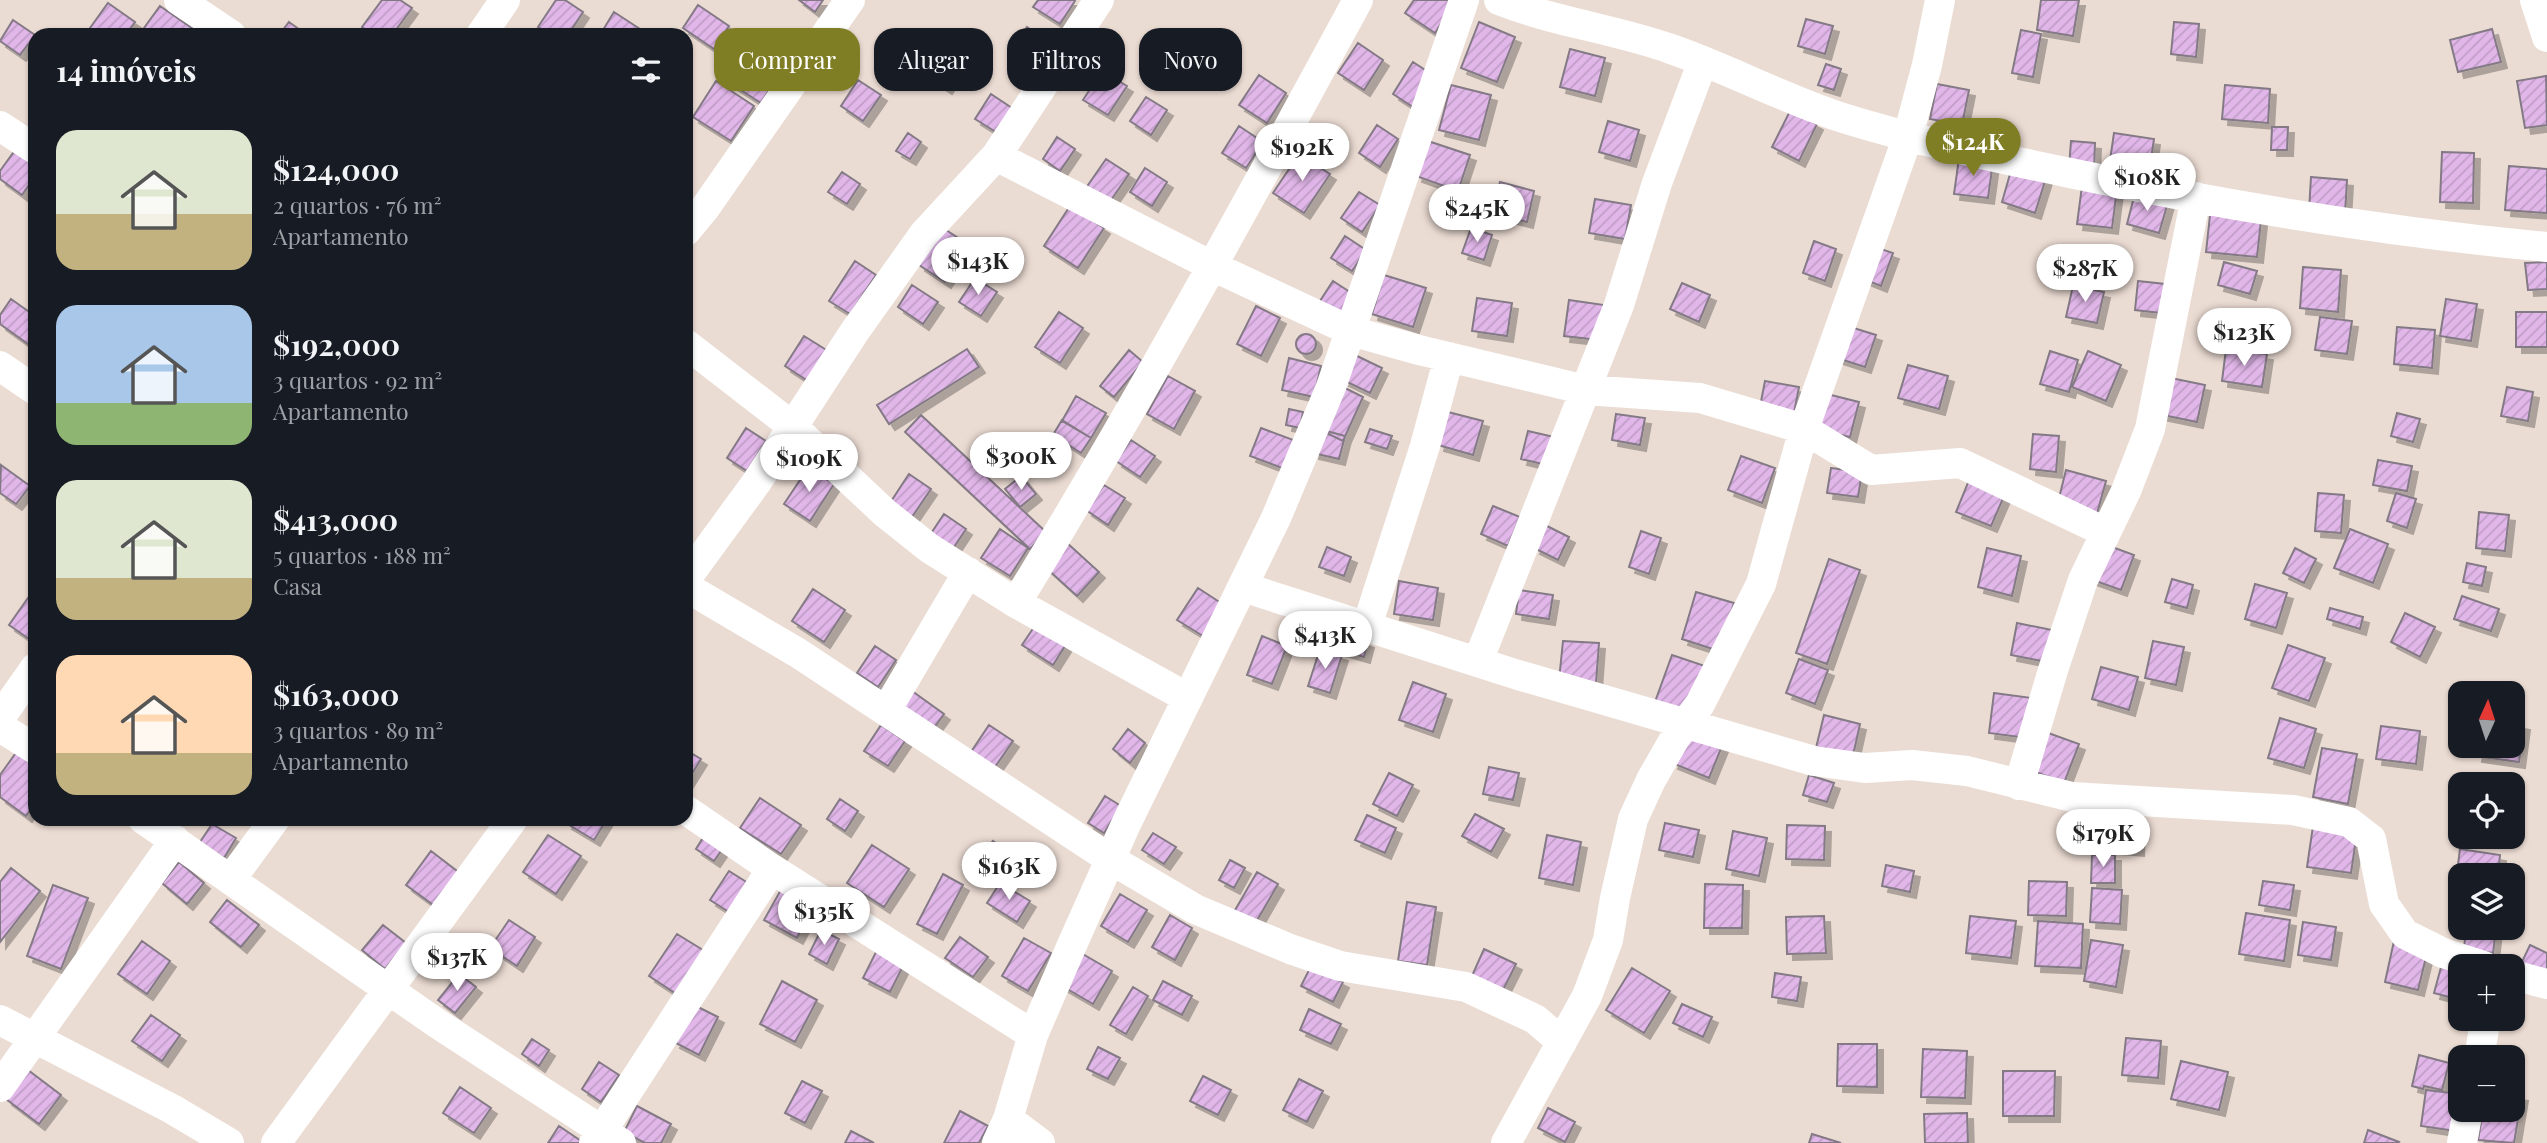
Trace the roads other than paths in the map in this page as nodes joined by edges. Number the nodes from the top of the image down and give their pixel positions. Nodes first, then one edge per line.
1 (179, 0) edge
2 (505, 0) edge
3 (850, 0) edge
4 (1099, 0) edge
5 (1358, 0) edge
6 (1464, 0) edge
7 (1499, 0) edge
8 (1940, 0) edge
9 (2535, 0) edge
10 (221, 28) edge
11 (486, 28) edge
12 (2547, 37) edge
13 (1703, 61) junction
14 (0, 125) edge
15 (1908, 136) junction
16 (28, 144) edge
17 (996, 156) junction
18 (2196, 197) junction
19 (693, 223) edge
20 (2547, 247) edge
21 (1212, 266) junction
22 (1351, 331) junction
23 (693, 349) edge
24 (1448, 358) junction
25 (0, 366) edge
26 (28, 385) edge
27 (1586, 390) junction
28 (792, 426) junction
29 (1804, 429) junction
30 (2105, 532) junction
31 (693, 569) edge
32 (968, 572) junction
33 (1243, 587) junction
34 (693, 591) edge
35 (1016, 603) junction
36 (1367, 626) junction
37 (1478, 662) junction
38 (28, 678) edge
39 (1188, 698) junction
40 (886, 711) junction
41 (0, 718) edge
42 (1686, 723) junction
43 (0, 727) edge
44 (28, 745) edge
45 (2019, 785) junction
46 (693, 815) edge
47 (154, 826) edge
48 (270, 826) edge
49 (508, 826) edge
50 (175, 840) junction
51 (1110, 859) junction
52 (772, 869) junction
53 (231, 879) junction
54 (2448, 955) edge
55 (2525, 978) edge
56 (2547, 984) edge
57 (388, 988) junction
58 (0, 1020) edge
59 (1033, 1035) junction
60 (33, 1039) junction
61 (1562, 1042) junction
62 (0, 1087) edge
63 (2466, 1122) edge
64 (1002, 1131) edge
65 (605, 1139) edge
66 (229, 1143) edge
67 (276, 1143) edge
68 (1040, 1143) edge
69 (1506, 1143) edge
70 (2462, 1143) edge

1 - 10 street
2 - 11 street
3 - 19 street
4 - 17 street
5 - 21 street
6 - 22 street
7 - 13 street
8 - 15 street
9 - 12 street
13 - 15 street
13 - 27 street
14 - 16 street
15 - 18 street
15 - 29 street
17 - 21 street
17 - 28 street
18 - 20 street
18 - 30 street
21 - 22 street
21 - 35 street
22 - 24 street
22 - 33 street
23 - 28 street
24 - 27 street
24 - 36 street
25 - 26 street
27 - 29 street
27 - 37 street
28 - 31 street
28 - 32 street
29 - 30 street
29 - 42 street
30 - 45 street
32 - 35 street
32 - 40 street
33 - 36 street
33 - 39 street
34 - 40 street
35 - 39 street
36 - 37 street
37 - 42 street
38 - 41 street
39 - 51 street
40 - 51 street
42 - 45 street
42 - 61 street
43 - 44 street
45 - 54 street
46 - 52 street
47 - 50 street
48 - 53 street
49 - 57 street
50 - 53 street
50 - 60 street
51 - 59 street
51 - 61 street
52 - 59 street
52 - 65 street
53 - 57 street
55 - 56 street
57 - 65 street
57 - 67 street
58 - 60 street
59 - 64 street
60 - 62 street
60 - 66 street
61 - 69 street
63 - 70 street
64 - 68 street

